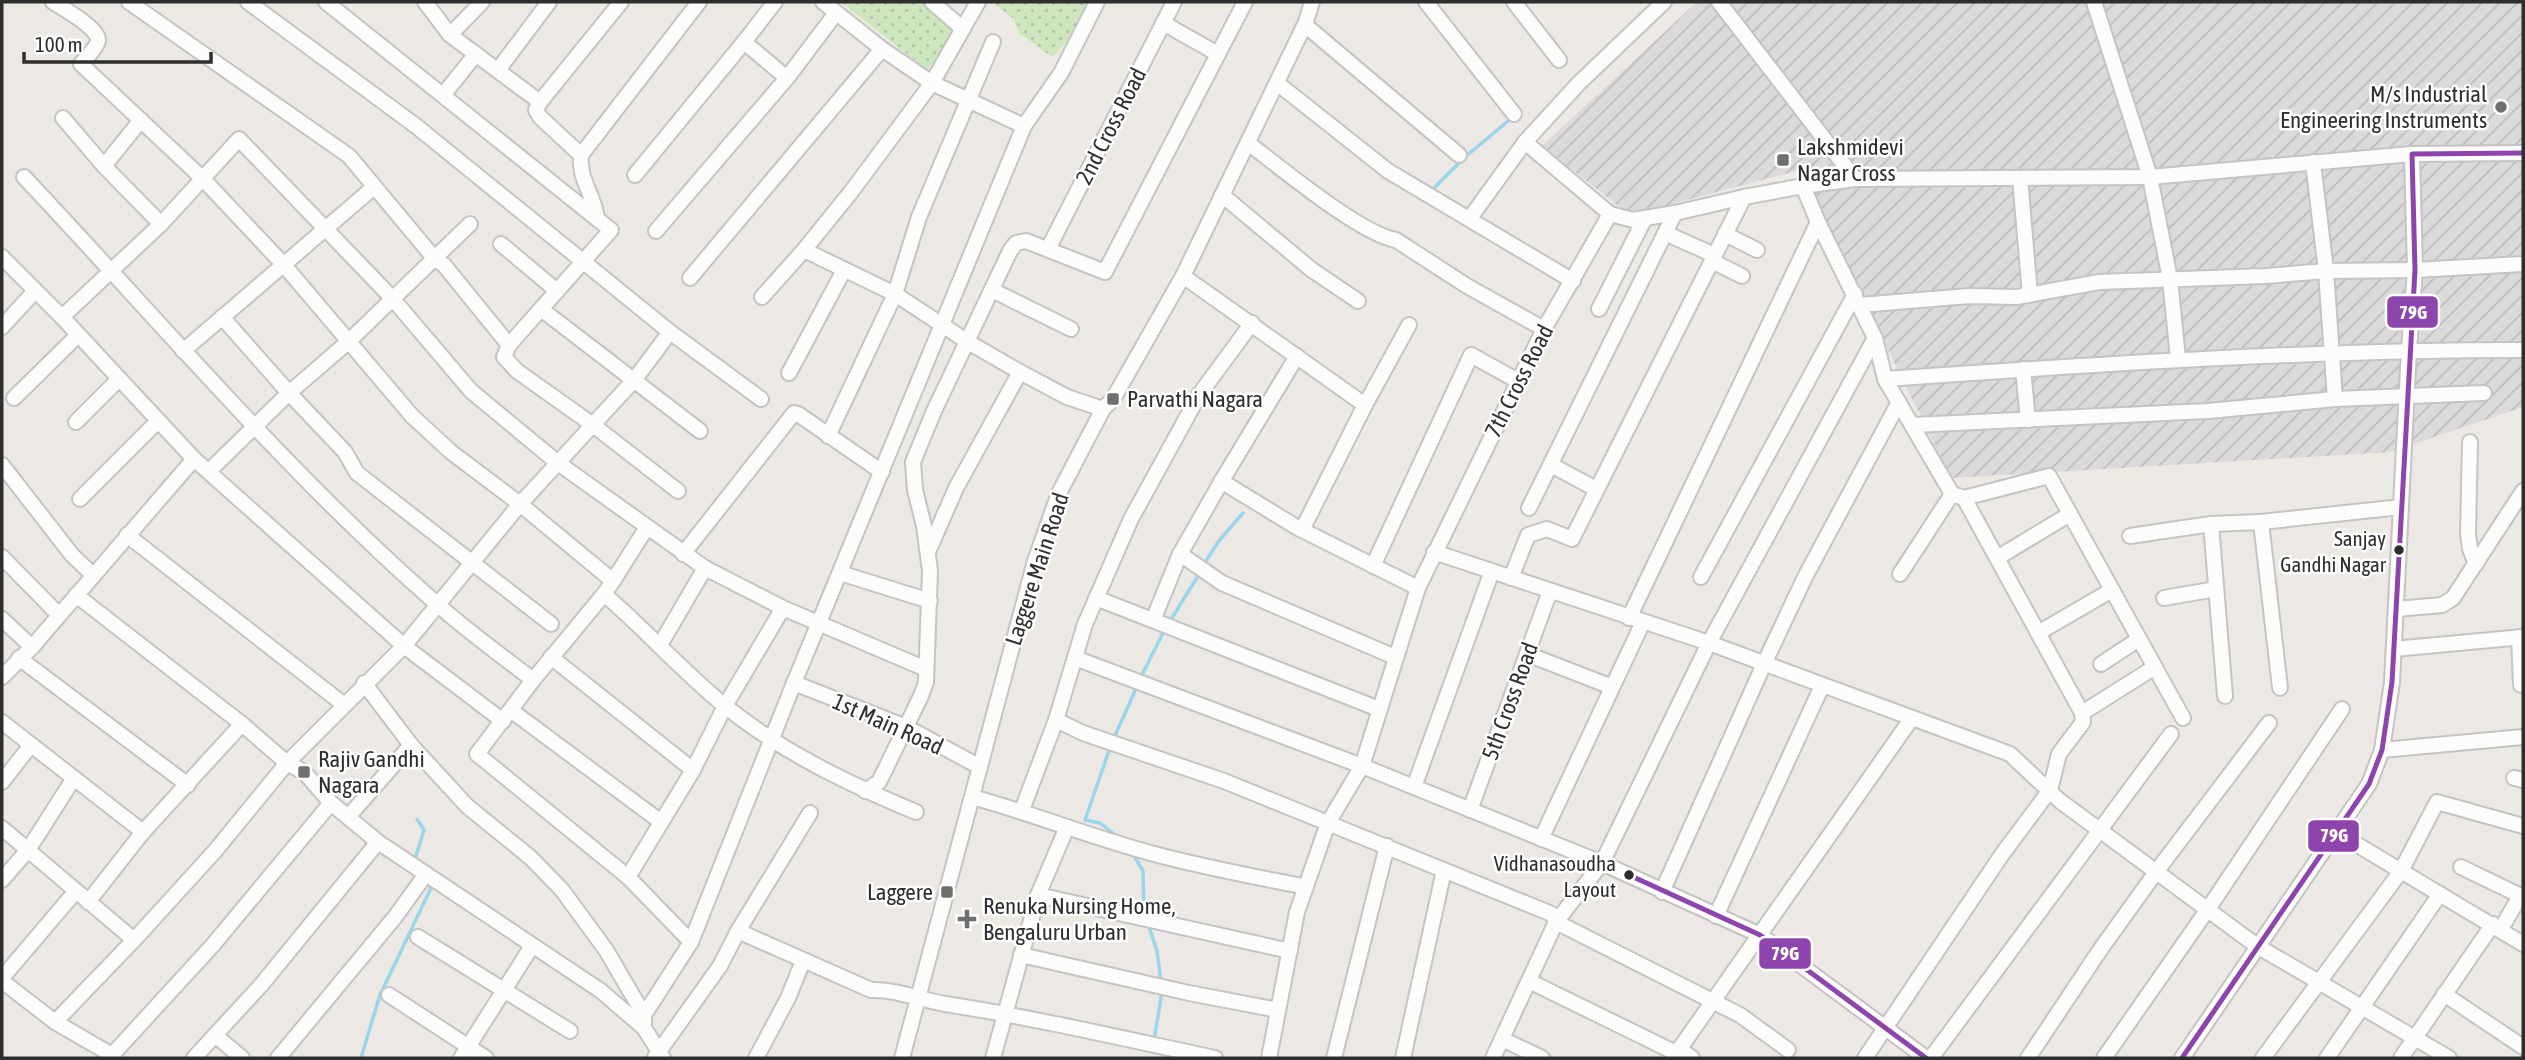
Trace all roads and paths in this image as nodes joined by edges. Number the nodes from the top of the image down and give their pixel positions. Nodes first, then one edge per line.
1 (53, 2) edge
2 (129, 2) edge
3 (248, 2) edge
4 (326, 2) edge
5 (425, 2) edge
6 (482, 2) edge
7 (549, 2) edge
8 (621, 2) edge
9 (699, 2) edge
10 (775, 2) edge
11 (823, 2) edge
12 (932, 2) edge
13 (978, 2) edge
14 (1097, 2) edge
15 (1174, 2) edge
16 (1245, 2) edge
17 (1312, 2) edge
18 (1426, 2) edge
19 (1514, 2) edge
20 (1664, 2) edge
21 (1719, 2) edge
22 (2094, 2) edge
23 (836, 13) junction
24 (1163, 23) junction
25 (1305, 25) junction
26 (963, 29) junction
27 (450, 36) junction
28 (744, 43) junction
29 (993, 43) dead end
30 (882, 49) junction
31 (476, 54) junction
32 (1218, 54) junction
33 (1559, 60) dead end
34 (498, 70) junction
35 (787, 78) junction
36 (932, 83) junction
37 (1277, 83) junction
38 (443, 95) junction
39 (967, 99) junction
40 (540, 102) junction
41 (1514, 114) dead end
42 (63, 118) dead end
43 (141, 120) junction
44 (1024, 126) junction
45 (1525, 142) junction
46 (1248, 143) junction
47 (2523, 153) edge
48 (2412, 154) junction
49 (582, 155) junction
50 (1460, 155) dead end
51 (2314, 162) junction
52 (104, 166) junction
53 (635, 175) dead end
54 (24, 177) dead end
55 (2150, 177) junction
56 (202, 178) junction
57 (2020, 178) junction
58 (1855, 179) junction
59 (1804, 186) junction
60 (374, 187) junction
61 (1222, 195) junction
62 (1744, 197) junction
63 (1675, 213) junction
64 (1610, 214) junction
65 (1470, 218) junction
66 (1645, 218) junction
67 (597, 219) junction
68 (1818, 222) junction
69 (161, 224) junction
70 (470, 224) dead end
71 (326, 228) junction
72 (656, 231) dead end
73 (1665, 233) junction
74 (1725, 234) junction
75 (500, 244) dead end
76 (804, 250) junction
77 (1048, 250) junction
78 (1757, 250) dead end
79 (2, 257) edge
80 (434, 258) junction
81 (1713, 258) junction
82 (583, 262) junction
83 (283, 264) junction
84 (2523, 264) edge
85 (112, 270) junction
86 (844, 270) junction
87 (2415, 270) junction
88 (2326, 271) junction
89 (1182, 276) junction
90 (1742, 276) dead end
91 (690, 278) dead end
92 (2170, 279) junction
93 (1573, 281) junction
94 (992, 290) junction
95 (557, 291) junction
96 (34, 292) junction
97 (895, 294) junction
98 (2030, 295) junction
99 (762, 297) dead end
100 (392, 298) junction
101 (1858, 299) junction
102 (1358, 301) dead end
103 (541, 309) junction
104 (1599, 309) dead end
105 (62, 317) junction
106 (222, 317) junction
107 (1252, 323) junction
108 (1409, 325) dead end
109 (941, 326) junction
110 (2, 327) edge
111 (1071, 329) dead end
112 (1544, 329) junction
113 (670, 332) junction
114 (78, 335) junction
115 (1875, 338) junction
116 (348, 342) junction
117 (968, 342) junction
118 (509, 345) junction
119 (2409, 349) junction
120 (2523, 350) edge
121 (183, 351) junction
122 (2333, 352) junction
123 (1297, 356) junction
124 (2178, 359) junction
125 (2023, 369) junction
126 (1020, 372) junction
127 (789, 373) dead end
128 (635, 379) junction
129 (1885, 379) junction
130 (118, 380) junction
131 (1518, 381) junction
132 (289, 393) junction
133 (2484, 393) dead end
134 (2406, 397) junction
135 (14, 398) dead end
136 (761, 399) dead end
137 (2335, 399) junction
138 (1899, 402) junction
139 (1365, 405) junction
140 (1103, 409) junction
141 (2028, 420) junction
142 (158, 421) junction
143 (76, 422) dead end
144 (593, 425) junction
145 (1913, 425) junction
146 (256, 426) junction
147 (700, 431) dead end
148 (828, 436) junction
149 (2470, 442) dead end
150 (194, 459) junction
151 (558, 463) junction
152 (2, 465) edge
153 (1551, 465) junction
154 (209, 471) junction
155 (882, 472) junction
156 (1221, 481) junction
157 (1597, 489) junction
158 (678, 491) dead end
159 (2523, 491) edge
160 (1958, 496) junction
161 (80, 499) dead end
162 (520, 504) junction
163 (2401, 507) junction
164 (1529, 508) dead end
165 (2070, 514) junction
166 (2261, 522) junction
167 (2211, 524) junction
168 (647, 527) junction
169 (1302, 530) junction
170 (127, 535) junction
171 (2130, 536) dead end
172 (928, 552) junction
173 (1434, 552) junction
174 (683, 554) junction
175 (1180, 554) junction
176 (2, 556) edge
177 (1997, 558) junction
178 (2476, 564) junction
179 (472, 565) junction
180 (1373, 566) junction
181 (705, 568) junction
182 (1492, 571) junction
183 (840, 573) junction
184 (1900, 574) dead end
185 (93, 575) junction
186 (1701, 577) dead end
187 (1511, 578) junction
188 (612, 581) junction
189 (1418, 588) junction
190 (2216, 589) junction
191 (2112, 590) junction
192 (1550, 591) junction
193 (604, 594) junction
194 (76, 595) junction
195 (1096, 598) junction
196 (2164, 598) dead end
197 (930, 601) junction
198 (438, 605) junction
199 (783, 608) junction
200 (2396, 609) junction
201 (59, 615) junction
202 (2, 619) edge
203 (1153, 620) junction
204 (1636, 620) junction
205 (551, 624) dead end
206 (818, 624) junction
207 (2038, 633) junction
208 (2521, 637) edge
209 (2140, 639) junction
210 (1709, 643) junction
211 (660, 645) junction
212 (32, 646) junction
213 (404, 646) junction
214 (2394, 649) junction
215 (1527, 654) junction
216 (551, 657) junction
217 (1395, 657) junction
218 (19, 658) junction
219 (1075, 658) junction
220 (1764, 664) junction
221 (2101, 664) dead end
222 (2155, 667) junction
223 (926, 669) junction
224 (2, 677) edge
225 (533, 680) junction
226 (365, 683) junction
227 (794, 683) junction
228 (2521, 685) dead end
229 (1822, 686) junction
230 (1612, 687) junction
231 (2280, 688) dead end
232 (2225, 696) dead end
233 (343, 704) junction
234 (725, 706) junction
235 (1379, 709) junction
236 (2342, 709) dead end
237 (2082, 713) junction
238 (508, 716) junction
239 (1912, 718) junction
240 (2183, 718) dead end
241 (1056, 720) junction
242 (2, 722) edge
243 (2269, 723) dead end
244 (242, 724) junction
245 (906, 727) junction
246 (2171, 734) dead end
247 (2523, 737) edge
248 (772, 740) junction
249 (31, 745) junction
250 (411, 745) junction
251 (2382, 750) junction
252 (287, 762) junction
253 (1362, 766) junction
254 (980, 767) junction
255 (693, 770) junction
256 (75, 778) junction
257 (2, 782) edge
258 (188, 785) junction
259 (1414, 788) junction
260 (2050, 790) junction
261 (865, 791) junction
262 (972, 797) junction
263 (331, 803) junction
264 (1022, 810) junction
265 (1470, 810) junction
266 (916, 812) dead end
267 (810, 813) dead end
268 (348, 817) junction
269 (661, 822) junction
270 (1328, 823) junction
271 (2523, 826) edge
272 (1067, 827) junction
273 (2, 828) edge
274 (2098, 830) junction
275 (143, 832) junction
276 (2336, 832) junction
277 (1541, 839) junction
278 (378, 842) junction
279 (1387, 846) junction
280 (28, 850) junction
281 (1602, 863) junction
282 (2461, 867) dead end
283 (1444, 870) junction
284 (2401, 871) junction
285 (419, 872) junction
286 (2155, 872) junction
287 (628, 877) junction
288 (2, 880) edge
289 (1306, 887) junction
290 (76, 891) junction
291 (1662, 892) junction
292 (2440, 894) junction
293 (1038, 895) junction
294 (2522, 897) edge
295 (88, 902) junction
296 (2208, 909) junction
297 (1716, 916) junction
298 (1556, 922) junction
299 (2497, 927) junction
300 (738, 931) junction
301 (1760, 935) junction
302 (418, 937) dead end
303 (134, 940) junction
304 (691, 942) junction
305 (2523, 944) edge
306 (532, 946) junction
307 (2257, 946) junction
308 (1290, 951) junction
309 (1021, 956) junction
310 (803, 961) junction
311 (2, 979) edge
312 (1529, 981) junction
313 (2317, 982) junction
314 (505, 990) junction
315 (2444, 994) junction
316 (389, 995) dead end
317 (919, 999) junction
318 (1713, 1001) junction
319 (2361, 1007) junction
320 (1278, 1010) junction
321 (1005, 1013) junction
322 (55, 1022) junction
323 (644, 1022) junction
324 (1886, 1029) junction
325 (570, 1031) dead end
326 (215, 1035) junction
327 (2413, 1038) junction
328 (1502, 1039) junction
329 (2523, 1047) edge
330 (1788, 1050) dead end
331 (465, 1053) edge
332 (1676, 1053) edge
333 (113, 1056) edge
334 (659, 1056) edge
335 (194, 1058) edge
336 (242, 1058) edge
337 (278, 1058) edge
338 (486, 1058) edge
339 (756, 1058) edge
340 (902, 1058) edge
341 (993, 1058) edge
342 (1214, 1058) edge
343 (1269, 1058) edge
344 (1334, 1058) edge
345 (1403, 1058) edge
346 (1493, 1058) edge
347 (1542, 1058) edge
348 (1692, 1058) edge
349 (1865, 1058) edge
350 (1928, 1058) edge
351 (2028, 1058) edge
352 (2104, 1058) edge
353 (2182, 1058) edge
354 (2263, 1058) edge
355 (2327, 1058) edge
356 (2401, 1058) edge
357 (2449, 1058) edge

1 - 43 street
2 - 60 street
3 - 82 street
4 - 38 street
5 - 27 street
6 - 27 street
7 - 34 street
8 - 40 street
9 - 49 street
10 - 28 street
11 - 23 street
12 - 26 street
13 - 26 street
14 - 44 street
15 - 24 street, 2nd Cross Road
16 - 32 street
17 - 25 street, Laggere Main Road
18 - 41 street
19 - 33 street
20 - 45 street
21 - 58 street
22 - 55 street
23 - 30 street
23 - 35 street
24 - 32 street
24 - 77 street, 2nd Cross Road
25 - 37 street, Laggere Main Road
25 - 50 street
26 - 36 street
27 - 31 street
28 - 35 street
28 - 53 street
29 - 39 street
30 - 36 street
30 - 91 street
31 - 34 street
31 - 38 street
32 - 77 street
34 - 40 street
35 - 72 street
36 - 39 street
36 - 76 street
37 - 46 street, Laggere Main Road
37 - 65 street
38 - 67 street
39 - 44 street
39 - 97 street
40 - 49 street
42 - 52 street
43 - 52 street
43 - 56 street
44 - 109 street
45 - 64 street
45 - 65 street
46 - 61 street, Laggere Main Road
46 - 112 street
47 - 48 street
48 - 51 street
48 - 87 street
49 - 67 street
51 - 55 street
51 - 88 street
52 - 69 street
54 - 85 street
55 - 57 street
55 - 92 street
56 - 69 street
56 - 71 street
56 - 83 street
57 - 58 street
57 - 98 street
58 - 59 street
59 - 62 street
59 - 68 street
60 - 71 street
60 - 80 street
61 - 89 street, Laggere Main Road
61 - 102 street
62 - 63 street
62 - 74 street
63 - 66 street
63 - 73 street
64 - 66 street
64 - 93 street, 7th Cross Road
65 - 93 street
66 - 104 street
67 - 82 street
68 - 101 street
68 - 204 street
69 - 85 street
70 - 80 street
71 - 83 street
71 - 100 street
73 - 81 street
73 - 153 street
74 - 78 street
74 - 81 street
75 - 95 street
76 - 86 street
76 - 99 street
77 - 94 street
79 - 96 street
80 - 100 street
80 - 118 street
81 - 90 street
81 - 157 street
82 - 95 street
82 - 113 street
83 - 106 street
83 - 116 street
84 - 87 street
85 - 105 street
85 - 121 street
86 - 97 street
86 - 127 street
87 - 88 street
87 - 119 street
88 - 92 street
88 - 122 street
89 - 107 street
89 - 140 street, Laggere Main Road
92 - 98 street
92 - 124 street
93 - 112 street, 7th Cross Road
94 - 111 street
94 - 117 street
95 - 103 street
96 - 105 street
96 - 110 street
97 - 109 street
97 - 148 street
98 - 101 street
100 - 116 street
100 - 151 street
101 - 115 street
101 - 186 street
103 - 118 street
103 - 128 street
105 - 114 street
106 - 121 street
106 - 132 street
107 - 123 street
107 - 195 street
108 - 139 street
109 - 117 street
109 - 155 street
112 - 131 street, 7th Cross Road
113 - 128 street
113 - 136 street
114 - 130 street
114 - 135 street
115 - 129 street
115 - 210 street
116 - 132 street
116 - 162 street
117 - 126 street
117 - 172 street
118 - 144 street
119 - 120 street
119 - 122 street
119 - 134 street
121 - 146 street
122 - 124 street
122 - 137 street
123 - 139 street
123 - 156 street
124 - 125 street
125 - 129 street
125 - 141 street
126 - 140 street
126 - 172 street
128 - 144 street
128 - 147 street
129 - 138 street
130 - 142 street
130 - 143 street
131 - 173 street, 7th Cross Road
131 - 180 street
132 - 146 street
132 - 179 street
133 - 134 street
134 - 137 street
134 - 163 street
137 - 141 street
138 - 145 street
138 - 220 street
139 - 169 street
140 - 254 street, Laggere Main Road
141 - 145 street
142 - 150 street
142 - 161 street
144 - 151 street
144 - 158 street
145 - 160 street
146 - 154 street
146 - 198 street
148 - 155 street
148 - 174 street
149 - 178 street
150 - 154 street
150 - 170 street
151 - 162 street
151 - 168 street
152 - 185 street
153 - 157 street
153 - 164 street
154 - 213 street
155 - 183 street
156 - 169 street
156 - 175 street
157 - 187 street
159 - 178 street
160 - 165 street
160 - 177 street
160 - 184 street
162 - 179 street
162 - 188 street
163 - 166 street
163 - 200 street
165 - 177 street
165 - 191 street
166 - 167 street
166 - 231 street
167 - 171 street
167 - 190 street
168 - 174 street
168 - 188 street
169 - 180 street
170 - 185 street
170 - 233 street
172 - 197 street
173 - 182 street
173 - 189 street, 7th Cross Road
174 - 181 street
175 - 203 street
175 - 217 street
176 - 201 street
177 - 207 street
178 - 200 street
179 - 198 street
179 - 205 street
180 - 189 street
181 - 199 street
181 - 211 street
182 - 187 street
182 - 259 street
183 - 197 street
183 - 206 street
185 - 194 street
187 - 192 street
188 - 193 street
189 - 217 street, 7th Cross Road
190 - 196 street
190 - 232 street
191 - 207 street
191 - 209 street
192 - 204 street
192 - 215 street, 5th Cross Road
193 - 211 street
193 - 216 street
194 - 201 street
194 - 244 street
195 - 203 street
195 - 219 street
197 - 223 street
198 - 213 street
198 - 225 street
199 - 206 street
199 - 234 street
200 - 214 street
201 - 212 street
202 - 212 street
203 - 235 street
204 - 210 street
204 - 230 street
206 - 223 street
206 - 227 street
207 - 237 street
208 - 214 street
208 - 228 street
209 - 221 street
209 - 222 street
210 - 220 street
210 - 281 street
211 - 234 street
212 - 218 street
213 - 226 street
213 - 238 street
214 - 251 street
215 - 230 street
215 - 265 street, 5th Cross Road
216 - 225 street
216 - 255 street
217 - 235 street, 7th Cross Road
218 - 224 street
218 - 258 street
219 - 241 street
219 - 253 street
220 - 229 street
220 - 291 street
222 - 237 street
222 - 240 street
223 - 245 street
225 - 238 street
226 - 233 street
226 - 250 street
227 - 245 street, 1st Main Road
227 - 248 street
229 - 239 street
229 - 297 street
230 - 277 street
233 - 252 street
234 - 248 street
234 - 255 street
235 - 253 street, 7th Cross Road
236 - 296 street
237 - 260 street
238 - 269 street
238 - 287 street
239 - 260 street
239 - 301 street
241 - 264 street
241 - 270 street
242 - 249 street
243 - 286 street
244 - 252 street
244 - 258 street
245 - 254 street, 1st Main Road
245 - 261 street
246 - 274 street
247 - 251 street
248 - 261 street
248 - 304 street
249 - 256 street
249 - 257 street
250 - 268 street
250 - 323 street
251 - 276 street
252 - 263 street
252 - 303 street
253 - 259 street
253 - 270 street, 7th Cross Road
254 - 262 street, Laggere Main Road
255 - 269 street
256 - 275 street
256 - 280 street
258 - 275 street
259 - 265 street
260 - 274 street
260 - 324 street
261 - 266 street
262 - 264 street
262 - 317 street, Laggere Main Road
263 - 268 street
263 - 333 street
264 - 272 street
265 - 277 street
267 - 300 street
268 - 278 street
269 - 287 street
270 - 279 street
270 - 289 street, 7th Cross Road
271 - 284 street
272 - 289 street
272 - 293 street
273 - 280 street
274 - 286 street
274 - 350 street
275 - 295 street
276 - 284 street
276 - 307 street
277 - 281 street
278 - 285 street
278 - 326 street
279 - 283 street
279 - 344 street
280 - 288 street
280 - 290 street
281 - 291 street
281 - 298 street
282 - 294 street
283 - 298 street
283 - 345 street
284 - 292 street
284 - 313 street
285 - 306 street
285 - 337 street
286 - 296 street
286 - 351 street
287 - 304 street
289 - 308 street, 7th Cross Road
290 - 295 street
290 - 311 street
291 - 297 street
292 - 299 street
292 - 319 street
293 - 308 street
293 - 309 street
294 - 299 street
295 - 303 street
296 - 307 street
296 - 352 street
297 - 301 street
298 - 312 street
298 - 318 street
299 - 305 street
299 - 315 street
300 - 310 street
300 - 334 street
301 - 318 street
301 - 324 street
302 - 314 street
303 - 322 street
304 - 323 street
306 - 314 street
306 - 323 street
307 - 313 street
307 - 353 street
308 - 320 street, 7th Cross Road
309 - 320 street
309 - 321 street
310 - 317 street
310 - 339 street
311 - 322 street
312 - 328 street
312 - 332 street
313 - 319 street
313 - 354 street
314 - 325 street
314 - 331 street
315 - 327 street
315 - 329 street
316 - 331 street
317 - 321 street
317 - 340 street, Laggere Main Road
318 - 330 street
318 - 332 street
319 - 327 street
319 - 355 street
320 - 343 street, 7th Cross Road
321 - 341 street
321 - 342 street
322 - 333 street
323 - 334 street
324 - 349 street
324 - 350 street
326 - 335 street
326 - 336 street
327 - 356 street
327 - 357 street
328 - 346 street
328 - 347 street
331 - 338 street
332 - 348 street

